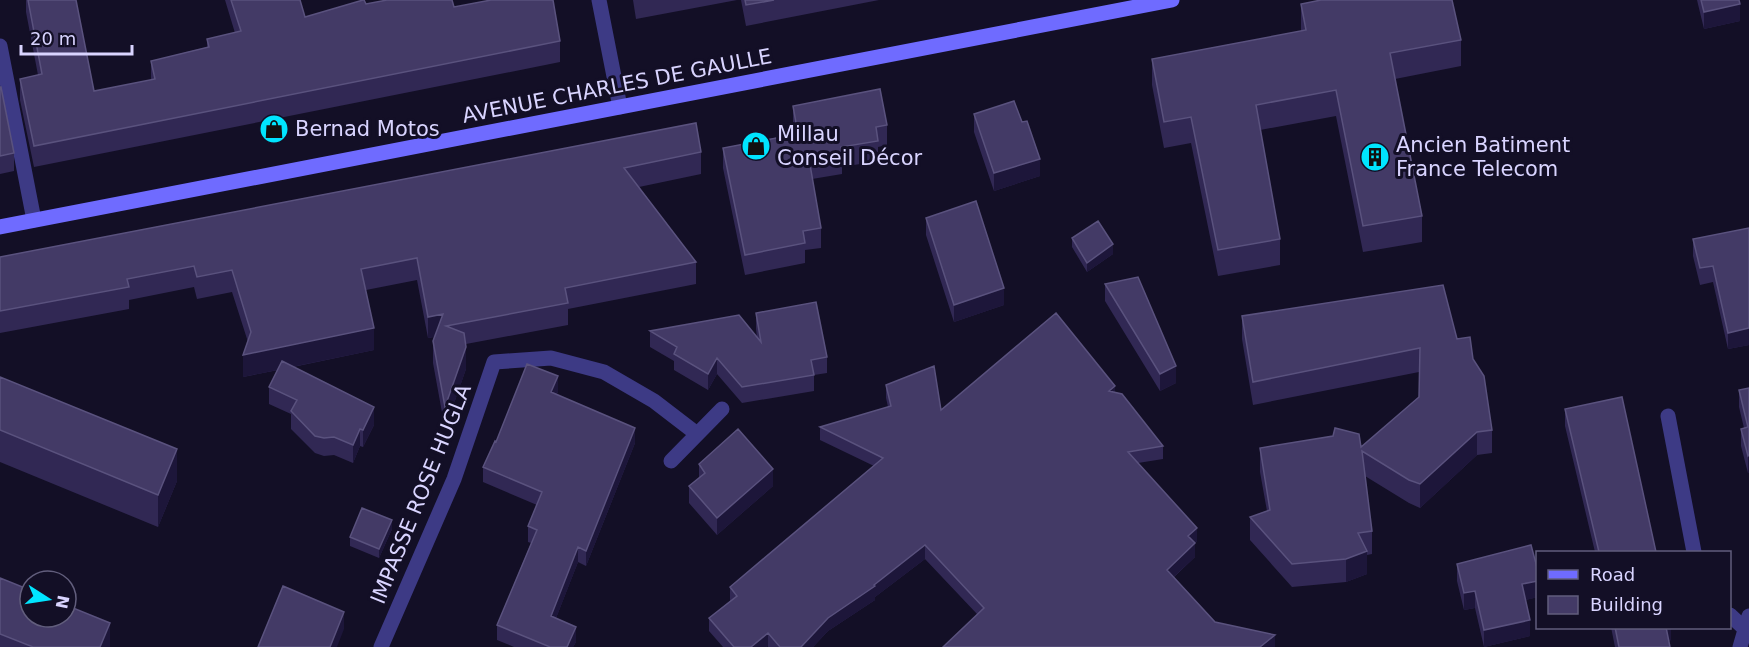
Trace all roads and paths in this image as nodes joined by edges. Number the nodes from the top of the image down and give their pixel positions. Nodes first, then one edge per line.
1 (599, 0) edge
2 (1172, 0) edge
3 (0, 46) edge
4 (620, 107) junction
5 (34, 220) junction
6 (0, 227) edge
7 (722, 409) dead end
8 (1668, 416) dead end
9 (697, 434) junction
10 (670, 461) dead end
11 (1694, 551) edge
12 (1731, 615) edge
13 (1747, 622) edge
14 (381, 647) edge
15 (1740, 647) edge

1 - 4 street
2 - 4 main road, AVENUE CHARLES DE GAULLE
3 - 5 street
4 - 5 main road, AVENUE CHARLES DE GAULLE
5 - 6 main road, AVENUE CHARLES DE GAULLE
7 - 9 street
8 - 11 street
9 - 10 street
9 - 14 street, IMPASSE ROSE HUGLA
12 - 13 street
13 - 15 street

